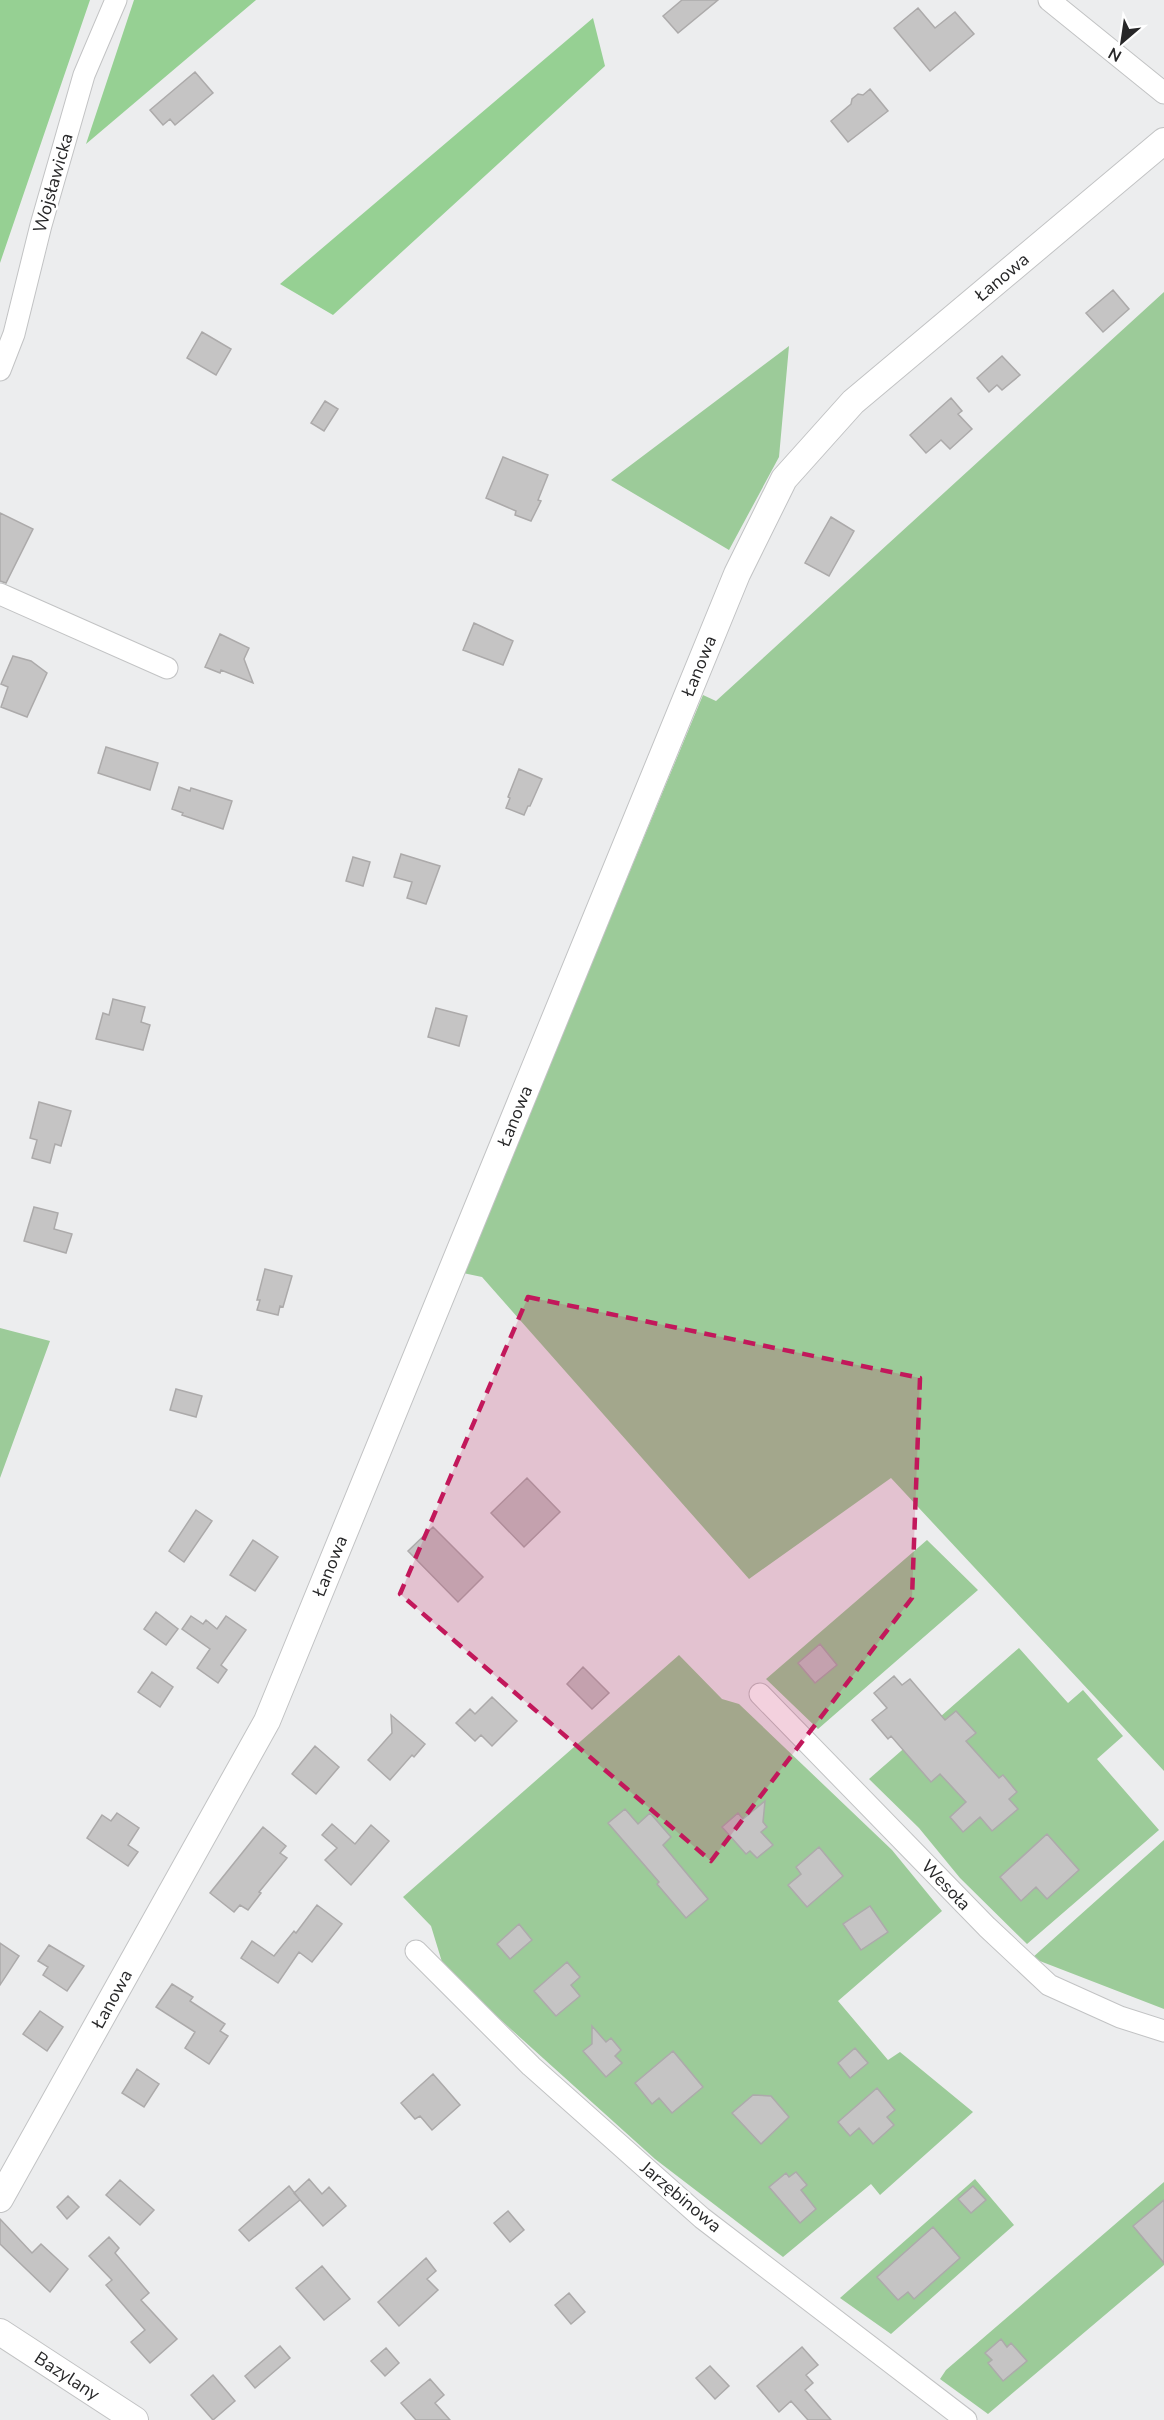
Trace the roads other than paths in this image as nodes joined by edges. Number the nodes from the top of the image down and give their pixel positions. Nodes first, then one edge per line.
1 (116, 0) edge
2 (1049, 0) edge
3 (1164, 93) edge
4 (1164, 141) edge
5 (0, 370) edge
6 (0, 594) edge
7 (167, 668) dead end
8 (760, 1694) dead end
9 (416, 1951) dead end
10 (1164, 2031) edge
11 (0, 2199) edge
12 (0, 2332) edge
13 (135, 2420) edge
14 (966, 2420) edge

1 - 5 street, Wojsławicka
2 - 3 street
4 - 11 street, Łanowa
6 - 7 street
8 - 10 street, Wesoła
9 - 14 street, Jarzębinowa
12 - 13 street, Bazylany

